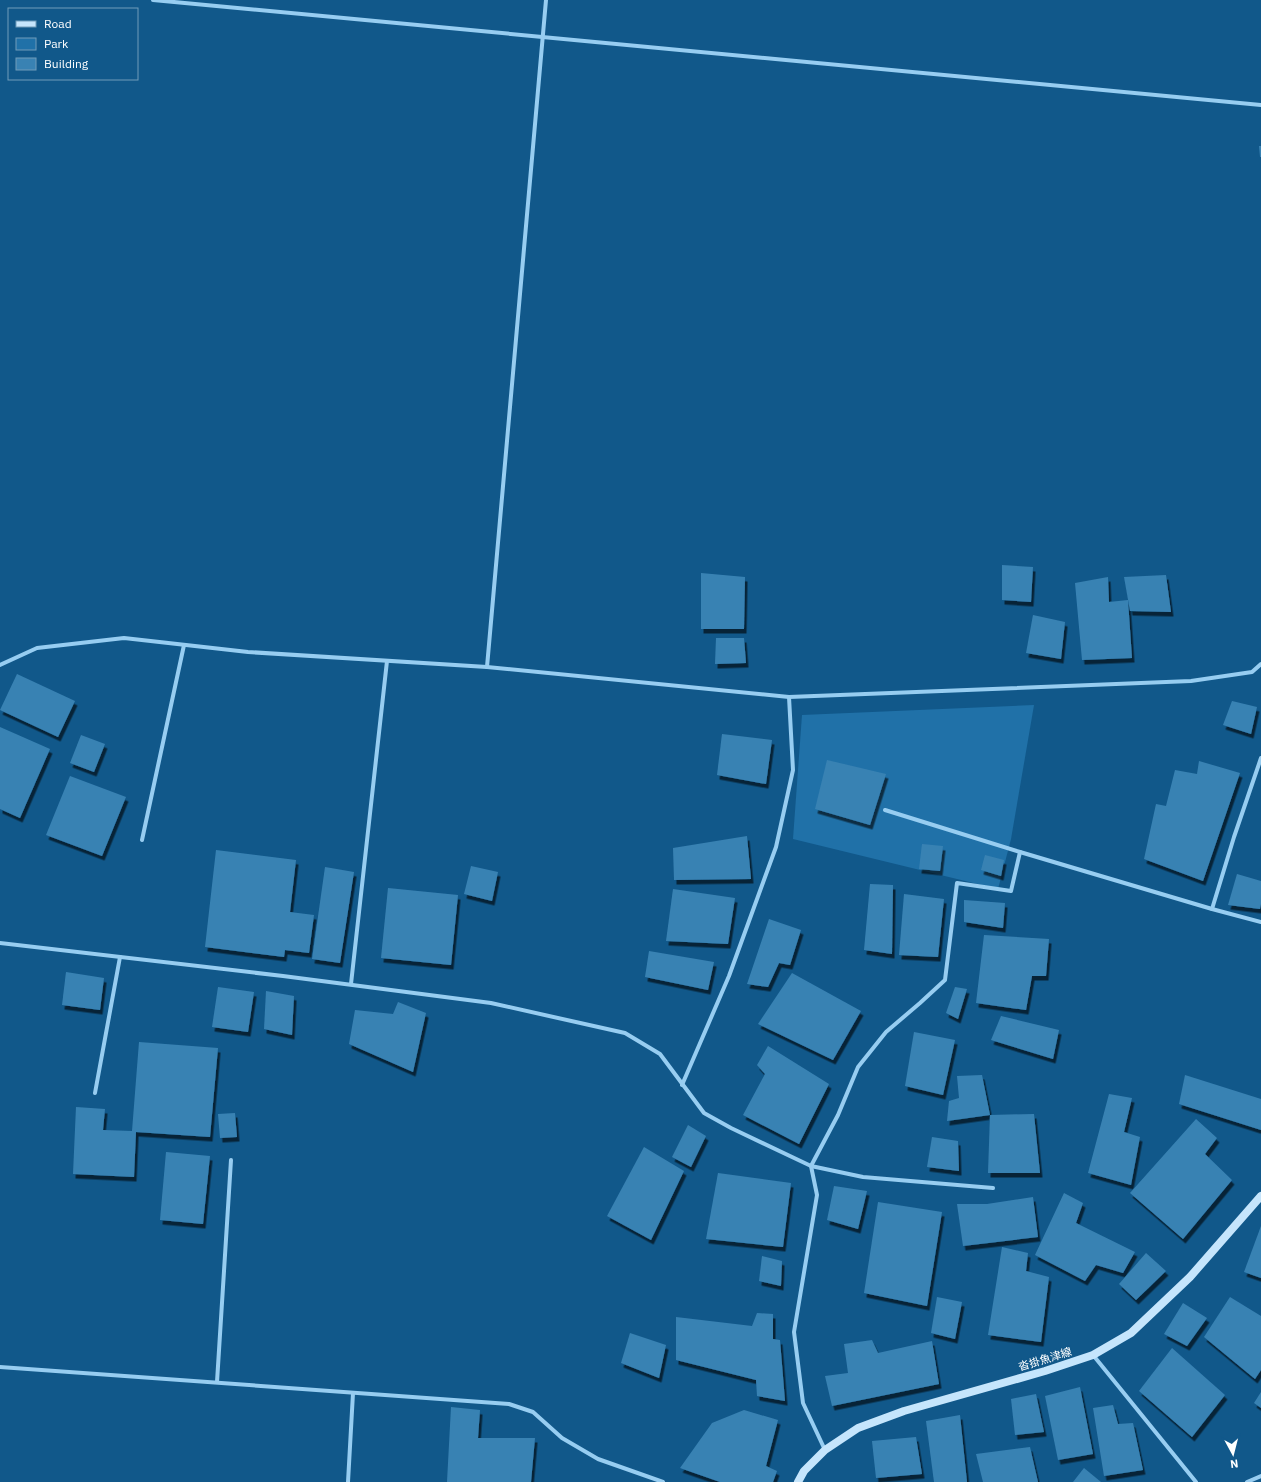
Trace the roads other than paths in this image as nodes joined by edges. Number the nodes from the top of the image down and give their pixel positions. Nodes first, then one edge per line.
1 (153, 0) edge
2 (546, 0) edge
3 (542, 38) junction
4 (1261, 105) edge
5 (184, 645) junction
6 (387, 661) junction
7 (1261, 664) edge
8 (0, 665) edge
9 (487, 667) junction
10 (789, 697) junction
11 (1261, 758) edge
12 (885, 810) dead end
13 (142, 840) dead end
14 (1020, 852) junction
15 (1212, 909) junction
16 (1261, 922) edge
17 (0, 943) edge
18 (120, 957) junction
19 (351, 984) junction
20 (682, 1085) junction
21 (95, 1093) dead end
22 (230, 1160) dead end
23 (811, 1166) junction
24 (993, 1188) dead end
25 (1261, 1196) edge
26 (1093, 1355) junction
27 (0, 1367) edge
28 (217, 1382) junction
29 (353, 1393) junction
30 (825, 1450) junction
31 (1261, 1476) edge
32 (348, 1482) edge
33 (663, 1482) edge
34 (798, 1482) edge
35 (1196, 1482) edge
36 (1247, 1482) edge

1 - 3 street
2 - 3 street
3 - 4 street
3 - 9 street
5 - 6 street
5 - 8 street
5 - 13 street
6 - 9 street
6 - 19 street
7 - 10 street
9 - 10 street
10 - 20 street
11 - 15 street
12 - 14 street
14 - 15 street
14 - 23 street
15 - 16 street
17 - 18 street
18 - 19 street
18 - 21 street
19 - 20 street
20 - 23 street
22 - 28 street
23 - 24 street
23 - 30 street
25 - 26 main road, 沓掛魚津線
26 - 30 main road, 沓掛魚津線
26 - 35 street
27 - 28 street
28 - 29 street
29 - 32 street
29 - 33 street
30 - 34 main road, 沓掛魚津線
31 - 36 street

